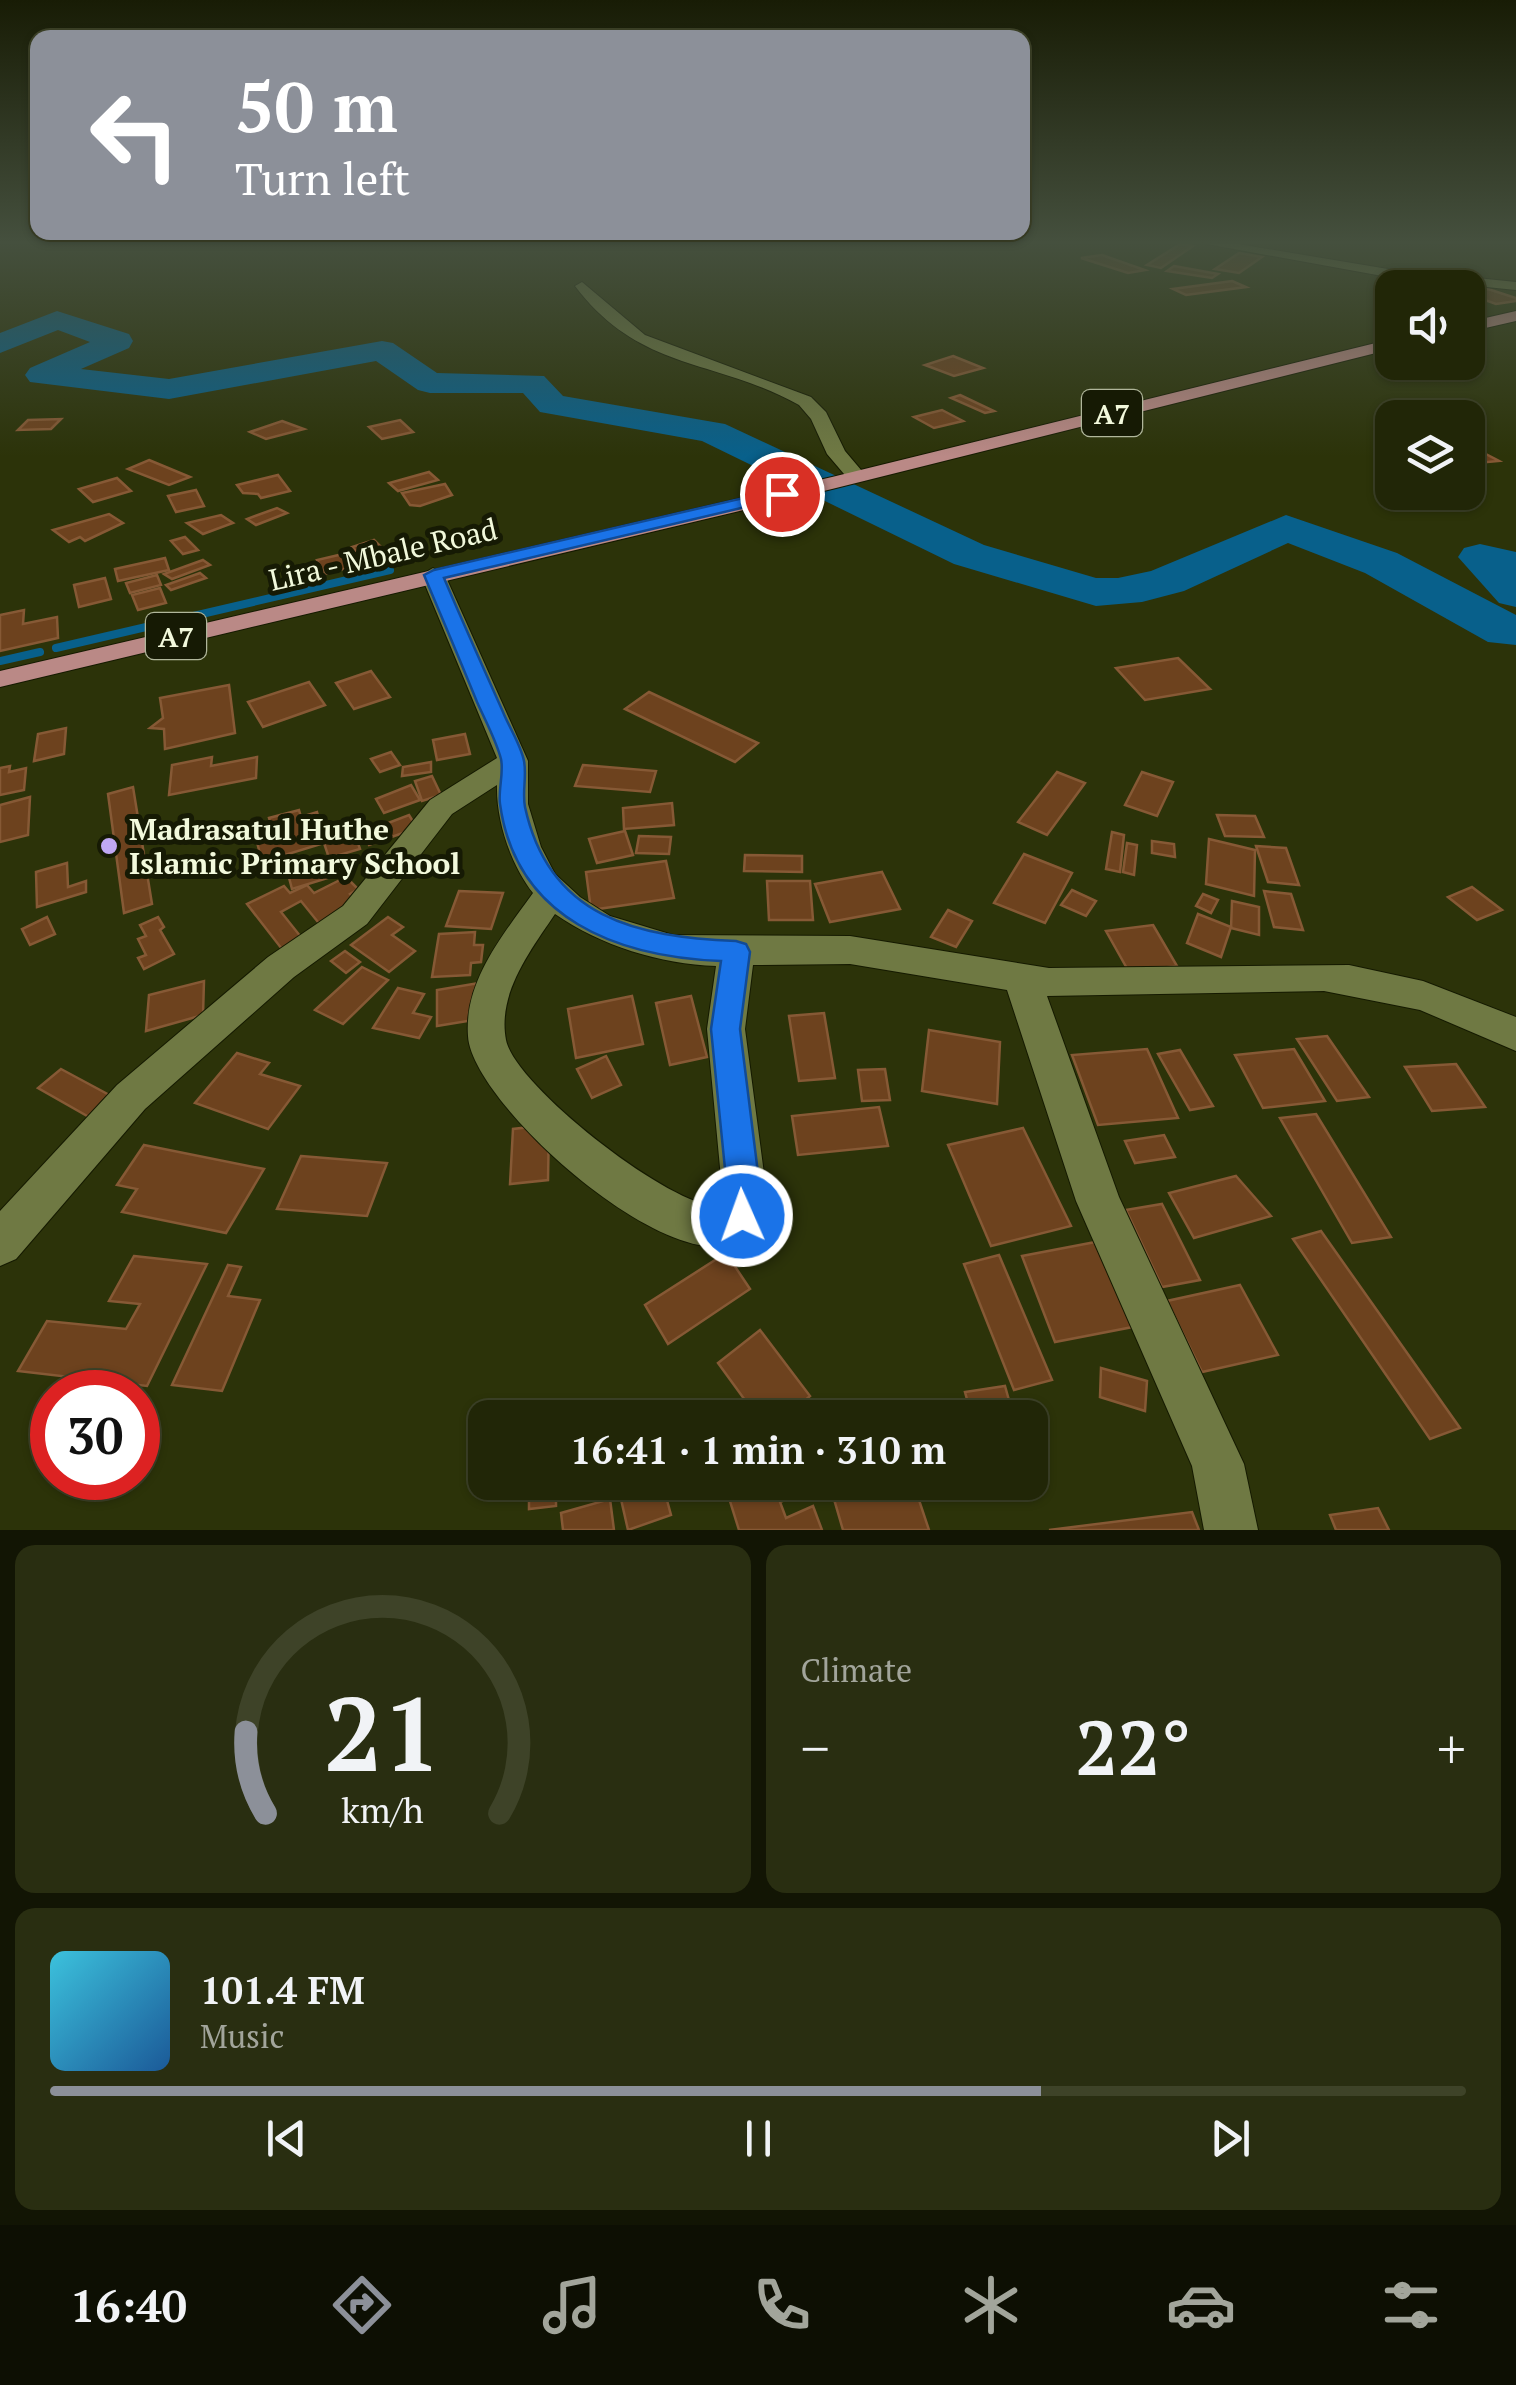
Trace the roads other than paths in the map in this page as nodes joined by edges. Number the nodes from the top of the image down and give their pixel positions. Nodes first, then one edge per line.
1 (606, 314) edge
2 (1516, 316) edge
3 (1485, 323) edge
4 (1375, 348) edge
5 (857, 477) junction
6 (434, 575) junction
7 (0, 679) edge
8 (513, 761) junction
9 (553, 891) junction
10 (736, 952) junction
11 (1021, 974) junction
12 (1516, 1035) edge
13 (0, 1244) edge
14 (1232, 1530) edge

1 - 5 street
2 - 3 main road
4 - 5 main road, A7
5 - 6 main road, Lira - Mbale Road / A7
6 - 7 main road, Lira - Mbale Road / A7
6 - 8 street
8 - 9 street
8 - 13 street
9 - 10 street
9 - 10 street
10 - 11 street
11 - 12 street
11 - 14 street

